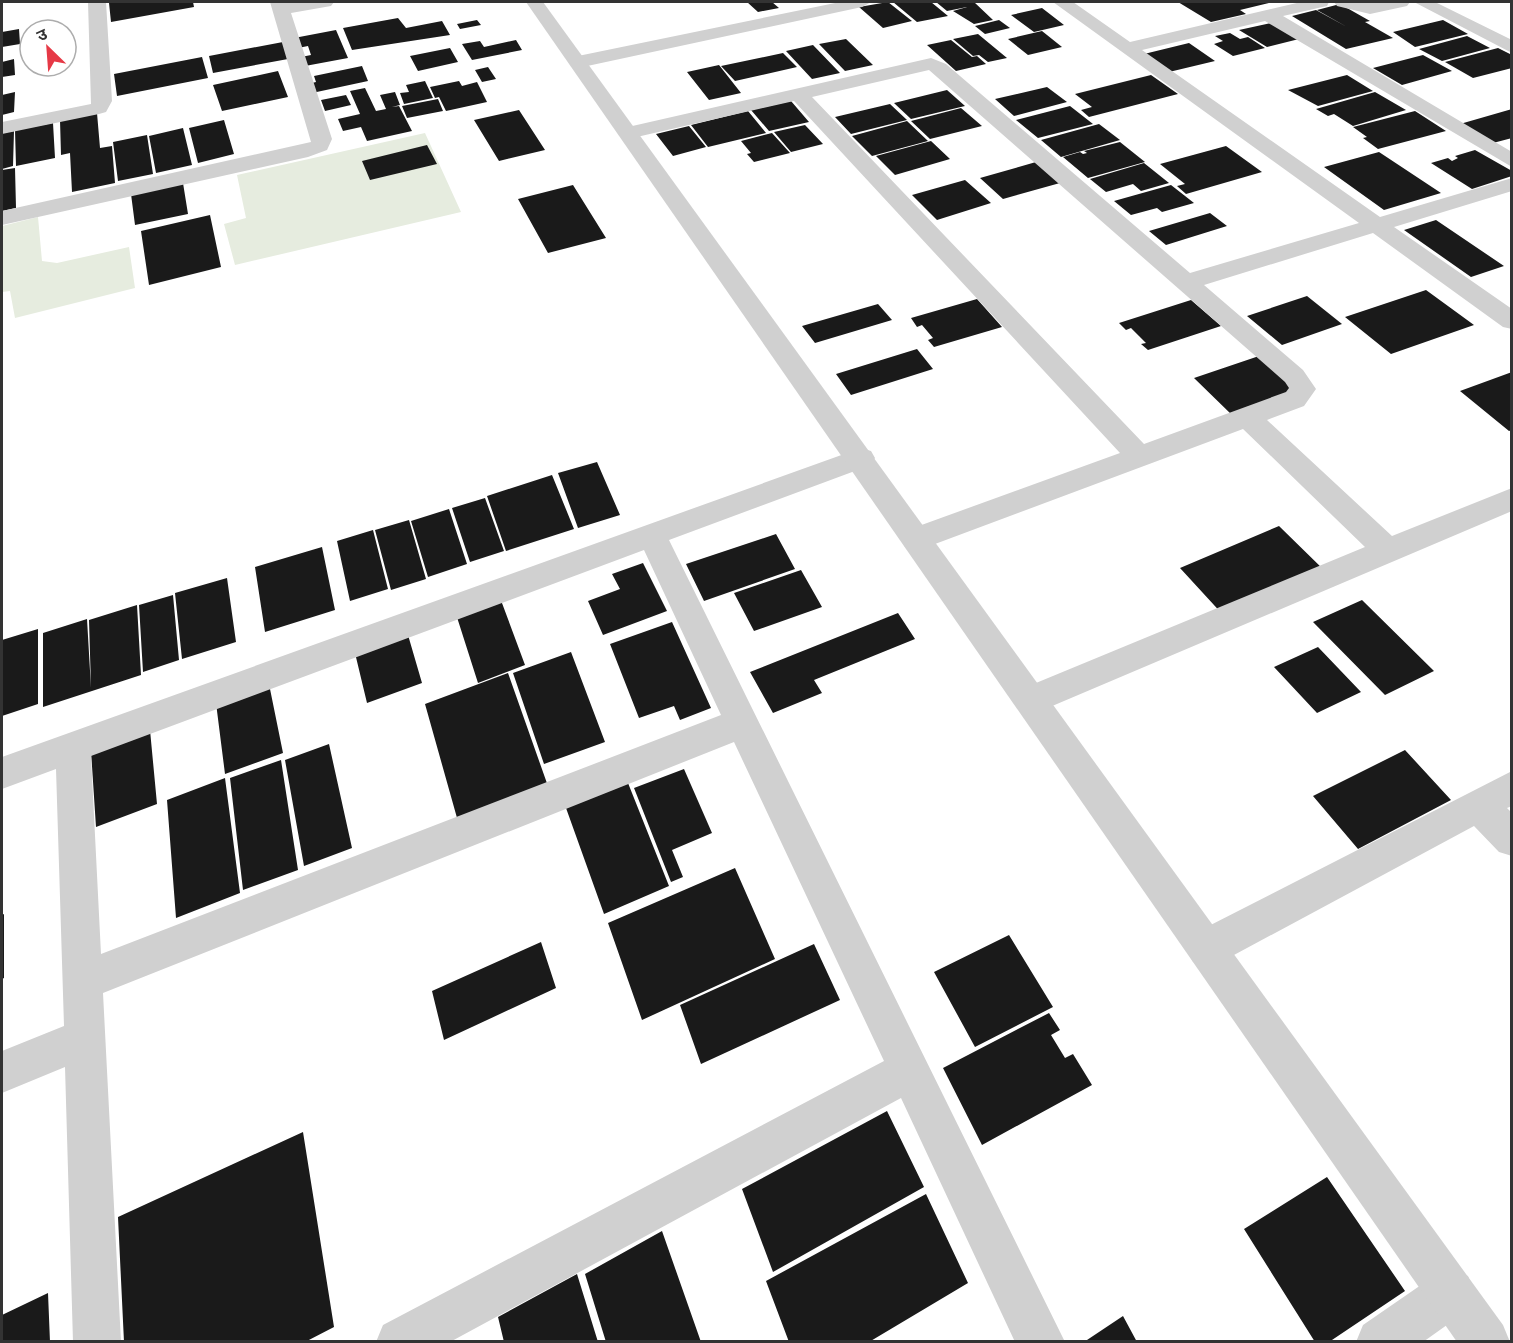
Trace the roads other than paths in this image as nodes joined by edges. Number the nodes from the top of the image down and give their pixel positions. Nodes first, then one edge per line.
1 (97, 2) edge
2 (325, 2) edge
3 (535, 2) edge
4 (862, 2) edge
5 (1062, 2) edge
6 (1321, 2) edge
7 (1343, 2) edge
8 (1401, 2) edge
9 (1423, 2) edge
10 (281, 5) edge
11 (1266, 14) junction
12 (1127, 48) junction
13 (1512, 48) edge
14 (578, 62) junction
15 (798, 94) junction
16 (2, 128) edge
17 (628, 133) junction
18 (1512, 160) edge
19 (1512, 184) edge
20 (2, 218) edge
21 (1378, 226) junction
22 (1187, 282) junction
23 (1512, 321) edge
24 (1246, 416) junction
25 (1139, 456) junction
26 (861, 458) junction
27 (1512, 499) edge
28 (651, 534) junction
29 (916, 539) junction
30 (1389, 552) junction
31 (1030, 700) junction
32 (741, 723) junction
33 (73, 746) junction
34 (2, 772) edge
35 (1512, 787) edge
36 (1479, 805) junction
37 (1512, 838) edge
38 (1207, 948) junction
39 (84, 981) junction
40 (85, 1038) junction
41 (910, 1070) junction
42 (2, 1072) edge
43 (1451, 1293) junction
44 (97, 1341) edge
45 (400, 1341) edge
46 (1041, 1341) edge
47 (1380, 1341) edge
48 (1486, 1341) edge

1 - 16 street
2 - 10 street
3 - 14 street
4 - 14 street
5 - 12 street
6 - 11 street
7 - 8 street
9 - 13 street
10 - 20 street
11 - 12 street
11 - 18 street
12 - 21 street
14 - 17 street
15 - 17 street
15 - 22 street
15 - 25 street
17 - 26 street
19 - 21 street
21 - 22 street
21 - 23 street
22 - 24 street
24 - 25 street
24 - 30 street
25 - 29 street
26 - 28 street
26 - 29 street
27 - 30 street
28 - 32 street
28 - 33 street
29 - 31 street
30 - 31 street
31 - 38 street
32 - 39 street
32 - 41 street
33 - 34 street
33 - 39 street
35 - 36 street
36 - 37 street
36 - 38 street
38 - 43 street
39 - 40 street
40 - 42 street
40 - 44 street
41 - 45 street
41 - 46 street
43 - 47 street
43 - 48 street

